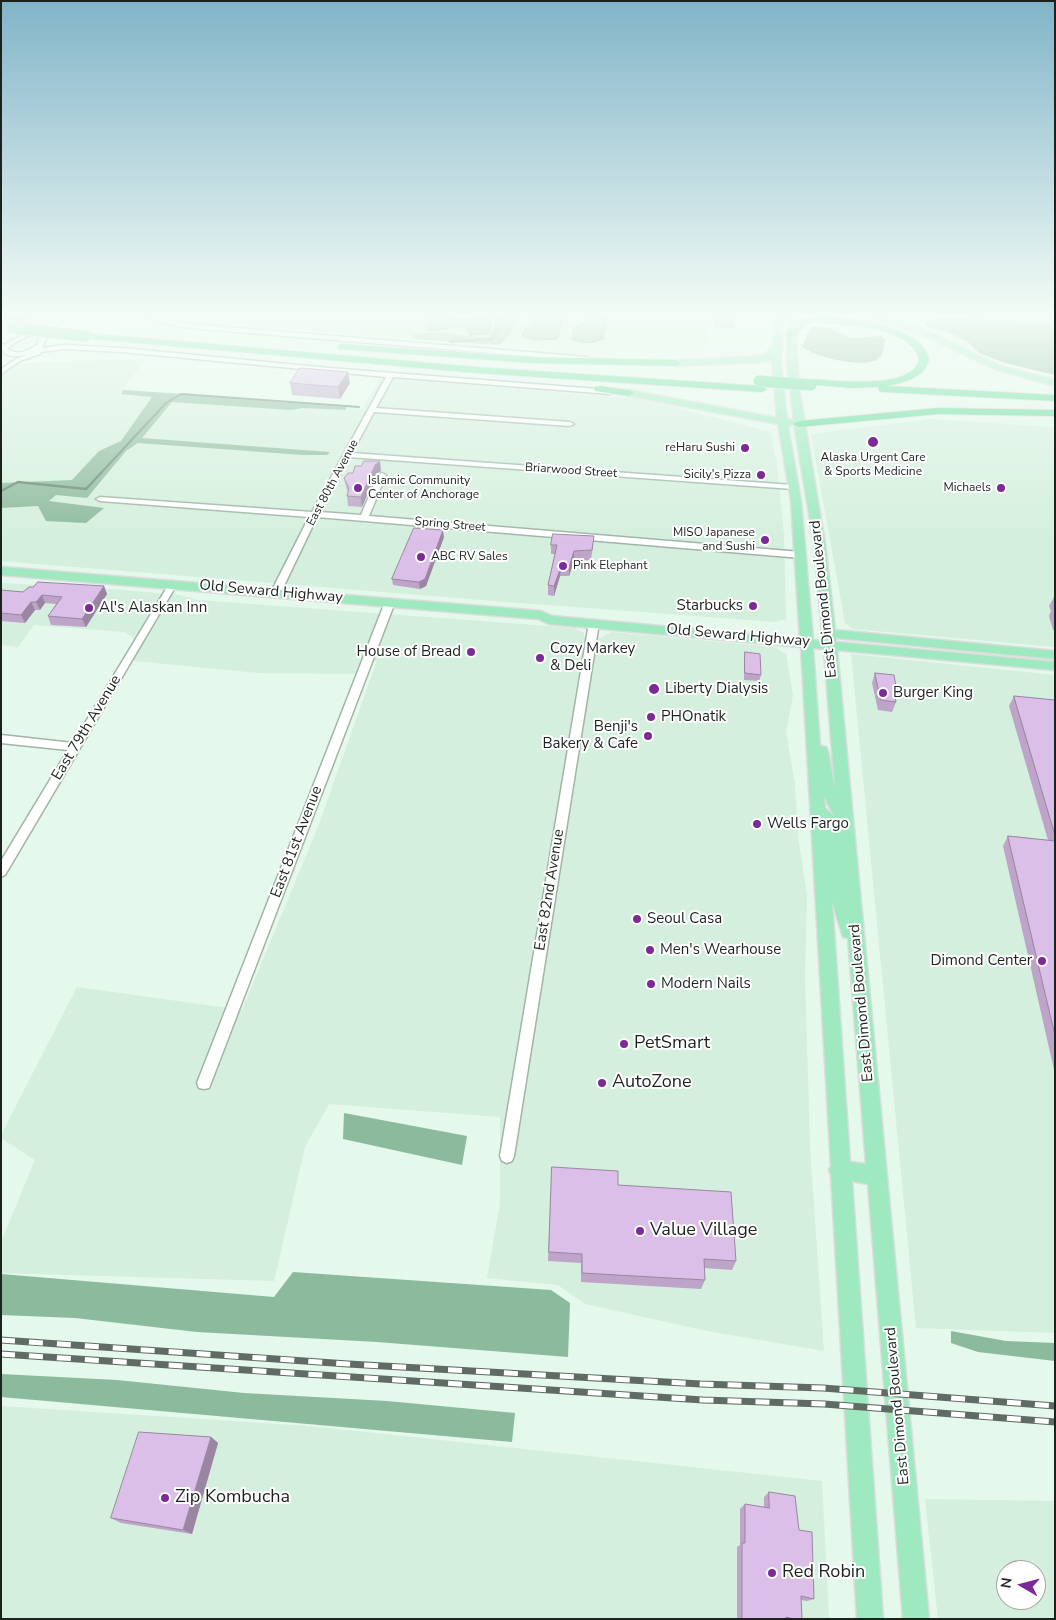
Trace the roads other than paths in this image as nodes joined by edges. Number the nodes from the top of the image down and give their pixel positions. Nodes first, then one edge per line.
1 (381, 392) edge
2 (611, 392) edge
3 (617, 392) edge
4 (779, 392) edge
5 (794, 392) edge
6 (873, 392) edge
7 (925, 392) edge
8 (629, 393) junction
9 (1055, 398) edge
10 (1055, 408) edge
11 (371, 410) junction
12 (1055, 413) edge
13 (782, 422) junction
14 (570, 424) dead end
15 (799, 424) junction
16 (349, 455) junction
17 (382, 475) dead end
18 (794, 488) junction
19 (100, 500) dead end
20 (314, 515) junction
21 (364, 518) junction
22 (819, 543) junction
23 (801, 556) junction
24 (1, 571) edge
25 (172, 584) junction
26 (276, 592) junction
27 (390, 602) junction
28 (541, 615) junction
29 (696, 622) junction
30 (594, 624) junction
31 (806, 636) junction
32 (829, 639) junction
33 (1055, 655) edge
34 (1055, 666) edge
35 (810, 713) junction
36 (1, 738) edge
37 (76, 747) junction
38 (816, 808) junction
39 (846, 823) junction
40 (1, 872) edge
41 (857, 952) junction
42 (204, 1083) dead end
43 (507, 1156) dead end
44 (840, 1170) junction
45 (877, 1175) junction
46 (870, 1619) edge
47 (916, 1619) edge

1 - 11 street, East 80th Avenue
2 - 8 street
3 - 8 highway
4 - 13 main road, East Dimond Boulevard
5 - 15 main road, East Dimond Boulevard
6 - 10 highway
7 - 9 highway
8 - 13 main road
11 - 14 street
11 - 16 street, East 80th Avenue
12 - 15 highway
13 - 15 main road
13 - 18 main road, East Dimond Boulevard
15 - 22 main road, East Dimond Boulevard
16 - 18 street, Briarwood Street
16 - 20 street, East 80th Avenue
17 - 21 street
18 - 22 main road
18 - 23 main road, East Dimond Boulevard
19 - 20 street, Spring Street
20 - 21 street, Spring Street
20 - 26 street, East 80th Avenue
21 - 23 street, Spring Street
22 - 32 main road, East Dimond Boulevard
23 - 31 main road, East Dimond Boulevard
24 - 25 main road, Old Seward Highway
25 - 26 main road, Old Seward Highway
25 - 37 street, East 79th Avenue
26 - 27 main road, Old Seward Highway
27 - 28 main road, Old Seward Highway
27 - 42 street, East 81st Avenue
28 - 29 main road, Old Seward Highway
28 - 30 main road, Old Seward Highway
29 - 30 main road
29 - 31 main road, Old Seward Highway
30 - 31 main road, Old Seward Highway
30 - 43 street, East 82nd Avenue
31 - 32 main road, Old Seward Highway
31 - 35 main road, East Dimond Boulevard
32 - 33 main road, Old Seward Highway
32 - 34 main road, Old Seward Highway
32 - 39 main road, East Dimond Boulevard
35 - 38 main road, East Dimond Boulevard
35 - 39 main road
36 - 37 street
37 - 40 street, East 79th Avenue
38 - 41 main road
38 - 44 main road, East Dimond Boulevard
39 - 41 main road, East Dimond Boulevard
41 - 45 main road, East Dimond Boulevard
44 - 45 main road
44 - 46 main road, East Dimond Boulevard
45 - 47 main road, East Dimond Boulevard

